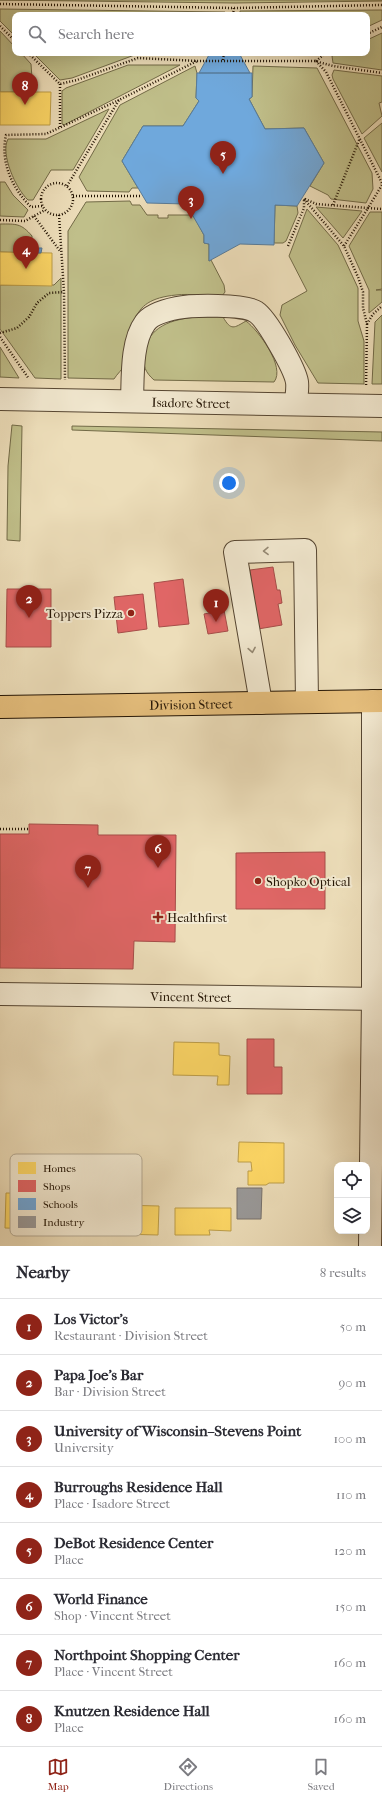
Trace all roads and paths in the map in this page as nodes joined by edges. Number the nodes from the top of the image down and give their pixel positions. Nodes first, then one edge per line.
1 (0, 4) edge
2 (382, 6) edge
3 (234, 8) junction
4 (233, 12) edge
5 (0, 26) edge
6 (382, 27) edge
7 (370, 33) edge
8 (12, 38) edge
9 (31, 56) edge
10 (224, 56) edge
11 (322, 56) edge
12 (223, 60) junction
13 (198, 61) junction
14 (315, 61) junction
15 (382, 73) edge
16 (60, 84) junction
17 (119, 100) junction
18 (60, 127) junction
19 (360, 138) junction
20 (382, 184) edge
21 (68, 186) junction
22 (73, 196) junction
23 (141, 196) dead end
24 (304, 199) junction
25 (333, 205) junction
26 (42, 206) junction
27 (368, 208) junction
28 (382, 209) edge
29 (45, 210) junction
30 (59, 215) junction
31 (34, 216) junction
32 (0, 220) edge
33 (288, 246) dead end
34 (344, 246) junction
35 (60, 251) junction
36 (64, 292) junction
37 (382, 306) edge
38 (367, 324) junction
39 (0, 333) edge
40 (0, 338) edge
41 (31, 381) dead end
42 (65, 383) dead end
43 (366, 388) dead end
44 (0, 399) edge
45 (132, 400) junction
46 (296, 404) junction
47 (382, 406) edge
48 (378, 701) edge
49 (307, 702) junction
50 (261, 703) junction
51 (0, 707) edge
52 (0, 829) edge
53 (29, 829) dead end
54 (0, 994) edge
55 (378, 999) edge
56 (370, 1246) edge

1 - 3 path
2 - 3 path
3 - 4 path
5 - 8 path
6 - 7 path
9 - 16 path
10 - 12 path
11 - 14 path
12 - 13 path
12 - 14 path
13 - 16 path
13 - 17 path
14 - 15 path
14 - 19 path
16 - 18 path
17 - 18 path
17 - 21 path
18 - 26 path
19 - 20 path
19 - 25 path
20 - 27 path
21 - 22 path
21 - 26 path
22 - 23 path
22 - 30 path
24 - 25 path
24 - 33 path
24 - 34 path
25 - 27 path
26 - 29 path
27 - 28 path
27 - 34 path
29 - 30 path
29 - 31 path
30 - 35 path
31 - 32 path
31 - 35 path
34 - 38 path
35 - 36 path
36 - 39 path
36 - 42 path
37 - 38 path
38 - 43 path
40 - 41 path
44 - 45 street, Isadore Street
45 - 46 street, Isadore Street
45 - 46 street
46 - 47 street, Isadore Street
48 - 49 main road, Division Street
48 - 55 street
49 - 50 main road, Division Street
49 -> 50 street
50 - 51 main road, Division Street
52 - 53 path
54 - 55 street, Vincent Street
55 - 56 street

